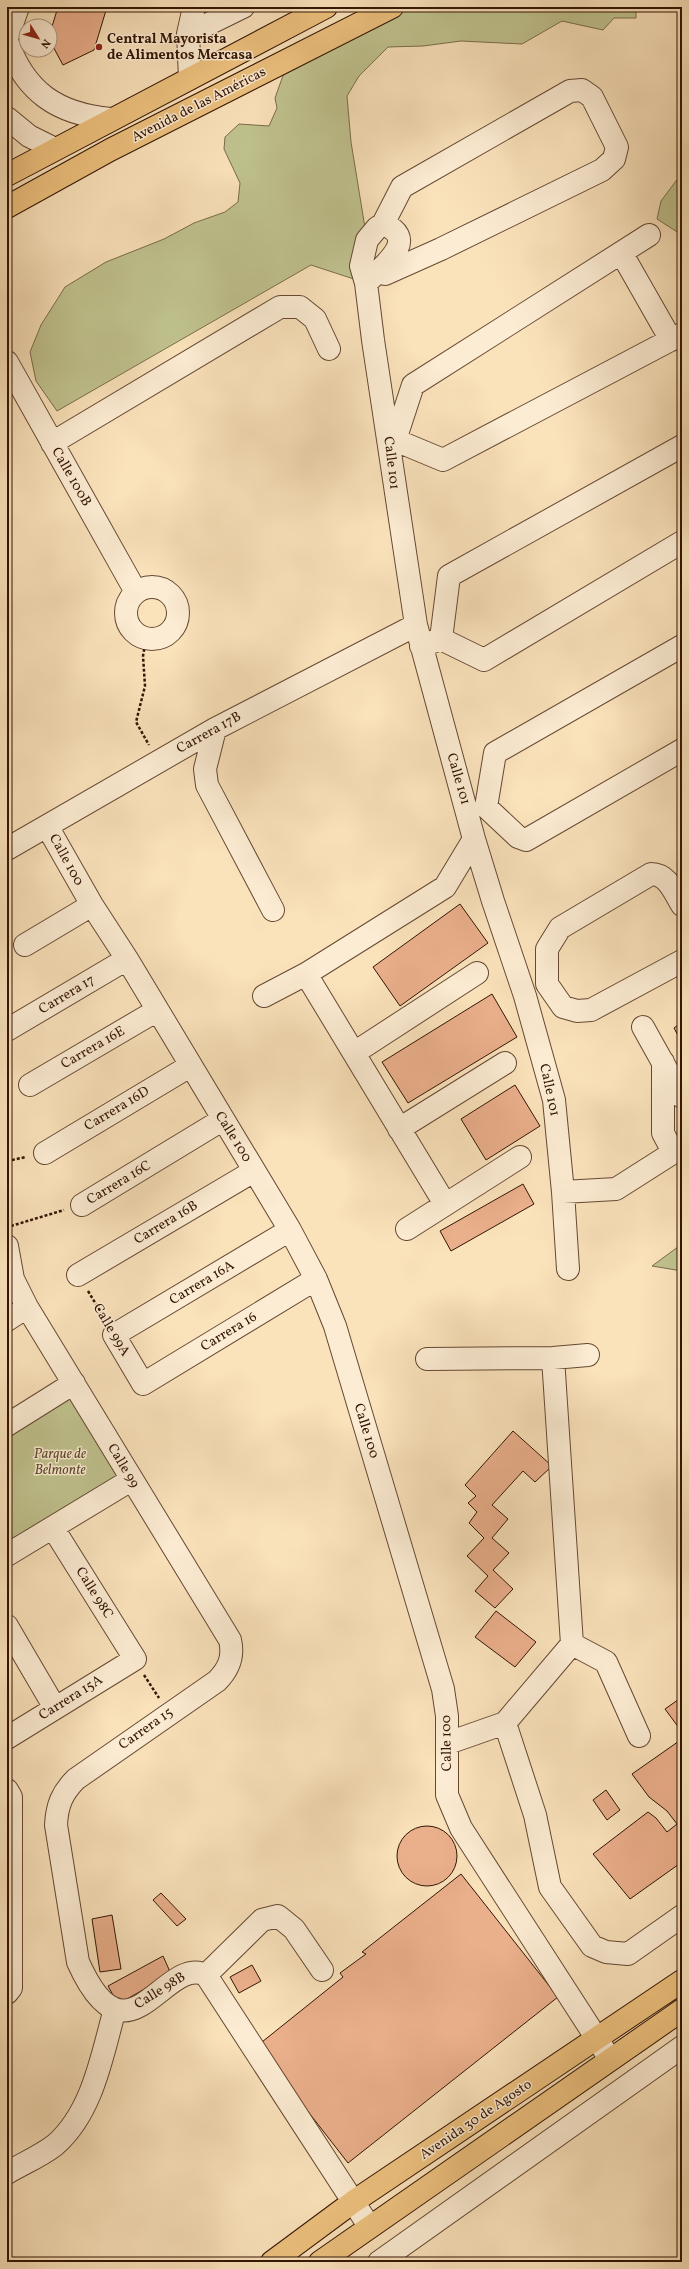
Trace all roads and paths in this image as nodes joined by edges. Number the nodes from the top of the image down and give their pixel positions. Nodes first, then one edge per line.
1 (18, 7) edge
2 (194, 7) edge
3 (243, 7) edge
4 (326, 7) edge
5 (392, 7) edge
6 (188, 34) junction
7 (7, 40) edge
8 (190, 78) junction
9 (7, 118) edge
10 (110, 119) junction
11 (55, 150) junction
12 (110, 150) junction
13 (7, 174) edge
14 (7, 207) edge
15 (383, 224) junction
16 (649, 234) dead end
17 (400, 244) junction
18 (441, 249) junction
19 (622, 254) junction
20 (376, 279) junction
21 (677, 337) edge
22 (329, 349) dead end
23 (7, 362) edge
24 (392, 441) junction
25 (52, 443) junction
26 (681, 449) edge
27 (682, 542) edge
28 (136, 592) junction
29 (416, 625) junction
30 (146, 639) junction
31 (431, 642) junction
32 (682, 646) edge
33 (215, 729) junction
34 (682, 750) edge
35 (158, 762) junction
36 (477, 811) junction
37 (47, 826) junction
38 (474, 839) junction
39 (7, 849) edge
40 (682, 905) edge
41 (92, 906) junction
42 (273, 910) dead end
43 (25, 945) dead end
44 (127, 959) junction
45 (682, 961) edge
46 (477, 973) dead end
47 (306, 974) junction
48 (547, 984) junction
49 (264, 996) dead end
50 (525, 996) junction
51 (156, 1011) junction
52 (643, 1027) dead end
53 (7, 1030) edge
54 (354, 1054) junction
55 (663, 1062) junction
56 (505, 1063) dead end
57 (190, 1066) junction
58 (30, 1085) dead end
59 (682, 1097) edge
60 (222, 1120) junction
61 (399, 1129) junction
62 (678, 1150) edge
63 (44, 1153) dead end
64 (520, 1157) dead end
65 (254, 1171) junction
66 (563, 1192) junction
67 (445, 1204) junction
68 (82, 1205) joint
69 (7, 1228) edge
70 (407, 1229) dead end
71 (290, 1230) junction
72 (7, 1246) edge
73 (568, 1270) dead end
74 (78, 1275) joint
75 (316, 1279) junction
76 (27, 1307) junction
77 (7, 1320) edge
78 (114, 1335) junction
79 (588, 1355) dead end
80 (553, 1358) junction
81 (427, 1359) dead end
82 (74, 1383) junction
83 (143, 1384) joint
84 (7, 1424) edge
85 (131, 1480) junction
86 (53, 1528) junction
87 (7, 1555) edge
88 (7, 1626) edge
89 (572, 1644) junction
90 (135, 1659) junction
91 (217, 1681) joint
92 (55, 1708) junction
93 (168, 1713) junction
94 (505, 1723) junction
95 (639, 1736) dead end
96 (7, 1738) edge
97 (448, 1742) junction
98 (76, 1779) joint
99 (7, 1790) edge
100 (682, 1916) edge
101 (322, 1970) dead end
102 (206, 1975) junction
103 (682, 1981) edge
104 (7, 1993) edge
105 (115, 2009) junction
106 (682, 2010) edge
107 (596, 2038) junction
108 (682, 2047) edge
109 (610, 2058) junction
110 (7, 2173) edge
111 (353, 2202) junction
112 (369, 2226) junction
113 (272, 2262) edge
114 (320, 2262) edge
115 (379, 2262) edge

1 - 7 street
2 - 6 street
3 - 6 street
4 - 8 main road, Avenida de las Américas
5 - 12 main road, Avenida de las Américas
6 - 8 street
7 - 10 street
8 - 10 main road, Avenida de las Américas
9 - 11 street
10 - 11 main road, Avenida de las Américas
11 - 12 main road
11 - 13 main road, Avenida de las Américas
12 - 14 main road, Avenida de las Américas
15 - 17 street
15 - 18 street
15 - 20 street, Calle 101
16 - 19 street
17 - 18 street
17 - 20 street
18 - 20 street
19 - 21 street
19 - 24 street
20 - 24 street, Calle 101
21 - 24 street
22 - 25 street
23 - 25 street, Calle 100B
24 - 29 street, Calle 101
25 - 28 street, Calle 100B
26 - 31 street
27 - 31 street
28 - 30 street
28 - 30 street
29 - 31 street, Calle 101
29 - 33 street, Carrera 17B
30 - 35 path
31 - 36 street, Calle 101
32 - 36 street
33 - 35 street, Carrera 17B
33 - 42 street
34 - 36 street
35 - 37 street, Carrera 17B
36 - 38 street, Calle 101
37 - 39 street, Carrera 17B
37 - 41 street, Calle 100
38 - 47 street
38 - 50 street, Calle 101
40 - 48 street
41 - 43 street
41 - 44 street, Calle 100
44 - 51 street, Calle 100
44 - 53 street, Carrera 17
45 - 48 street
46 - 54 street
47 - 49 street
47 - 54 street
48 - 50 street
50 - 66 street, Calle 101
51 - 57 street, Calle 100
51 - 58 street, Carrera 16E
52 - 55 street
54 - 61 street
55 - 59 street
55 - 62 street
56 - 61 street
57 - 60 street, Calle 100
57 - 63 street, Carrera 16D
60 - 65 street, Calle 100
60 - 68 street, Carrera 16C
61 - 67 street
62 - 66 street
64 - 67 street
65 - 71 street, Calle 100
65 - 74 street, Carrera 16B
66 - 73 street, Calle 101
67 - 70 street
68 - 69 path, Carrera 16C
71 - 75 street, Calle 100
71 - 78 street, Carrera 16A
72 - 76 street, Calle 99
74 - 78 path, Calle 99A
75 - 83 street, Carrera 16
75 - 97 street, Calle 100
76 - 77 street
76 - 82 street, Calle 99
78 - 83 street, Calle 99A
79 - 80 street
80 - 81 street
80 - 89 street
82 - 84 street
82 - 85 street, Calle 99
85 - 86 street
85 - 91 street, Calle 99
86 - 87 street
86 - 90 street, Calle 98C
88 - 92 street
89 - 94 street
89 - 95 street
90 - 92 street, Carrera 15A
90 - 93 path
91 - 93 street, Carrera 15
92 - 96 street, Carrera 15A
93 - 98 street, Carrera 15
94 - 97 street
94 - 100 street
97 - 107 street, Calle 100
98 - 105 street, Calle 98B
99 - 104 street
101 - 102 street
102 - 105 street, Calle 98B
102 - 111 street, Calle 98B
103 - 107 main road, Avenida 30 de Agosto
105 - 110 street
106 - 109 main road, Avenida 30 de Agosto
107 - 109 street, Calle 100
107 - 111 main road, Avenida 30 de Agosto
108 - 115 street
109 - 112 main road, Avenida 30 de Agosto
111 - 112 street, Calle 98B
111 - 113 main road, Avenida 30 de Agosto
112 - 114 main road, Avenida 30 de Agosto

